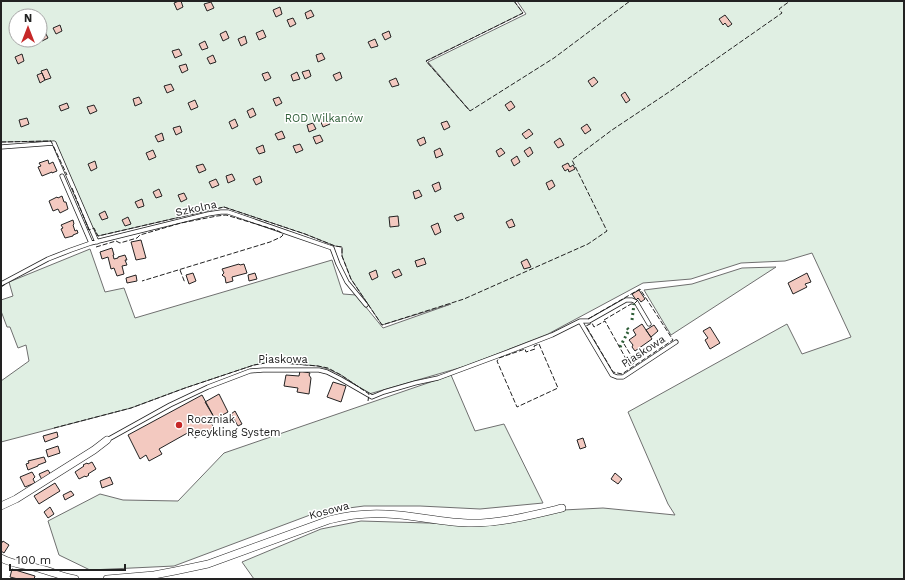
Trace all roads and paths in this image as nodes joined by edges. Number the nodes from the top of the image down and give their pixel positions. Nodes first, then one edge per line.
1 (1, 147) edge
2 (62, 176) dead end
3 (97, 242) junction
4 (91, 243) junction
5 (1, 284) edge
6 (366, 305) dead end
7 (580, 321) junction
8 (649, 324) dead end
9 (676, 342) dead end
10 (107, 440) joint
11 (1, 506) edge
12 (562, 508) dead end
13 (1, 558) edge
14 (75, 579) edge
15 (107, 579) edge

1 - 3 lane
2 - 4 lane
3 - 4 lane, Szkolna
3 - 6 lane, Szkolna
4 - 5 lane, Szkolna
7 - 8 lane, Piaskowa
7 - 9 lane, Piaskowa
7 - 10 lane, Piaskowa
10 - 11 street, Piaskowa
12 - 15 street, Kosowa
13 - 14 street

